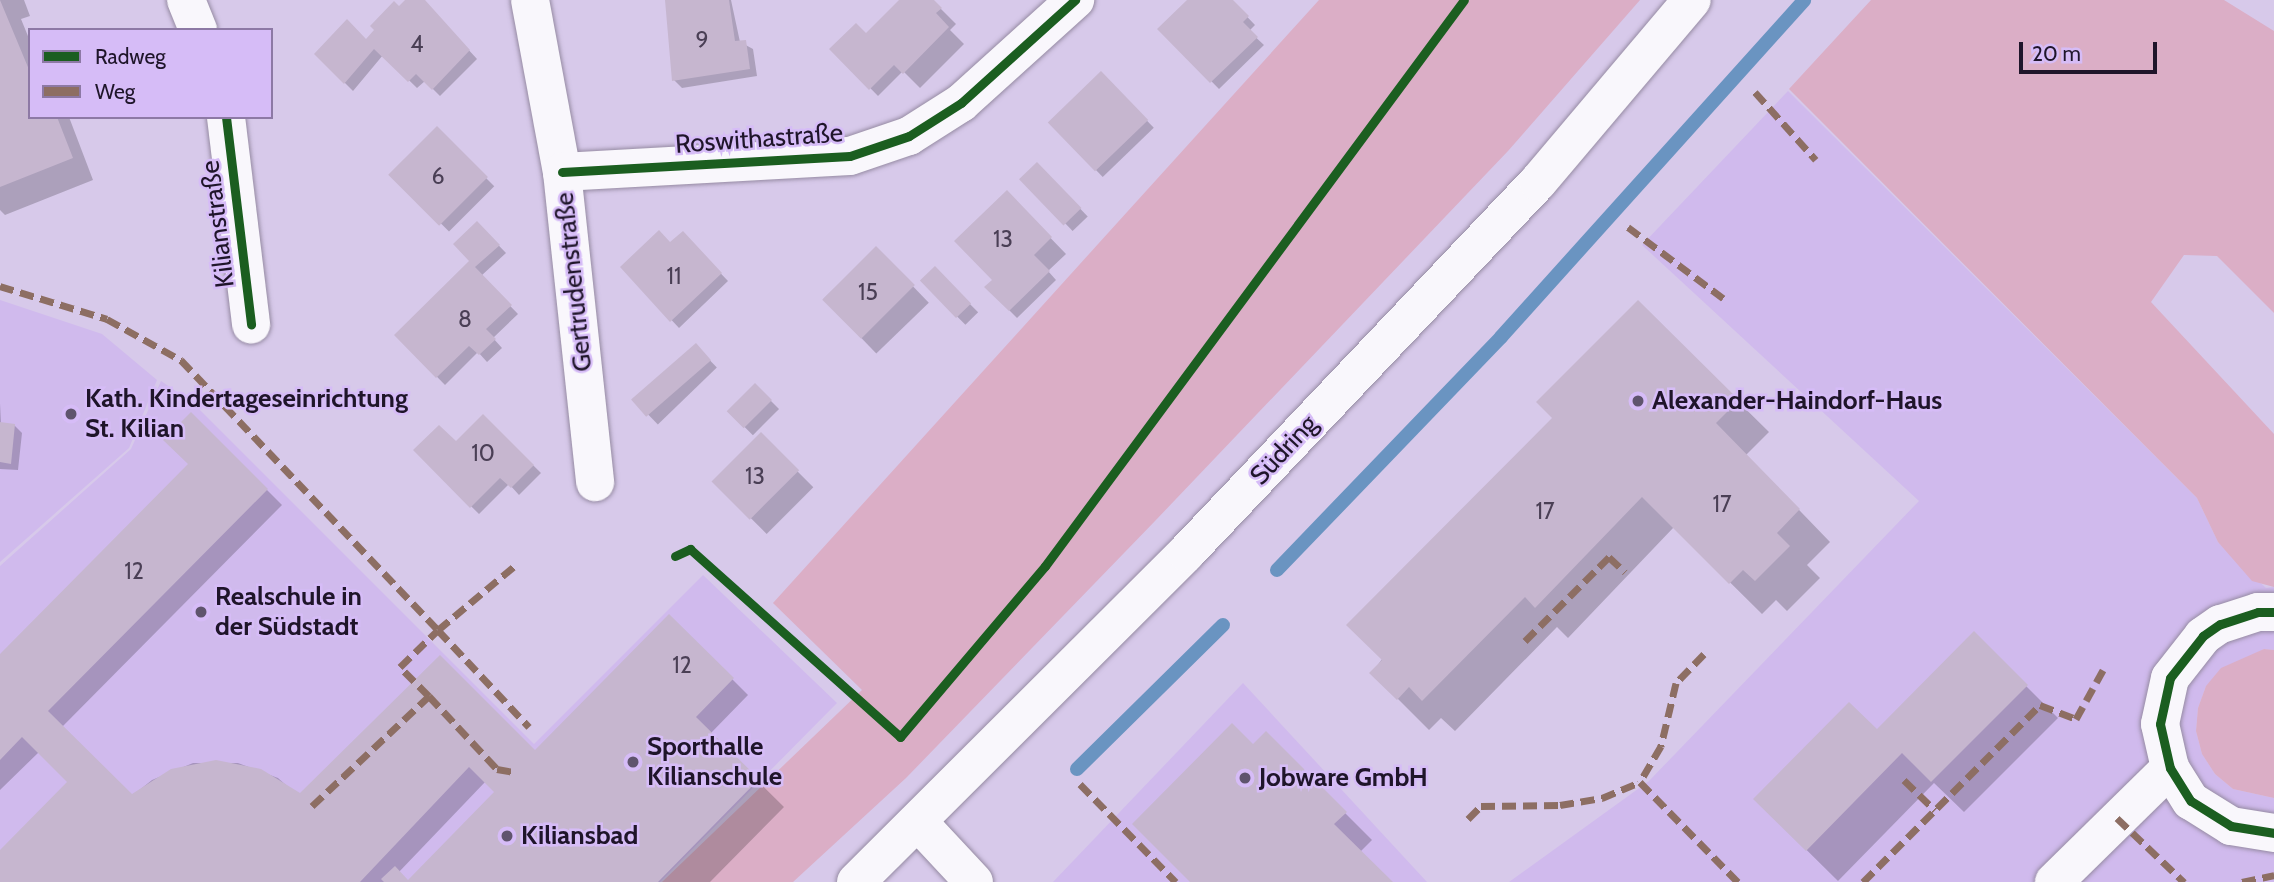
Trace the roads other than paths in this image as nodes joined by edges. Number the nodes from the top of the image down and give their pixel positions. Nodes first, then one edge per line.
1 (186, 0) edge
2 (530, 0) edge
3 (1075, 0) edge
4 (1692, 0) edge
5 (197, 28) edge
6 (226, 119) edge
7 (562, 172) junction
8 (251, 326) dead end
9 (596, 482) dead end
10 (2274, 612) edge
11 (2170, 768) junction
12 (918, 822) junction
13 (2274, 833) edge
14 (856, 882) edge
15 (974, 882) edge
16 (2054, 882) edge

1 - 5 street
2 - 7 street, Gertrudenstraße
3 - 7 street, Roswithastraße
4 - 12 street, Südring
6 - 8 street, Kilianstraße
7 - 9 street, Gertrudenstraße
10 - 11 street
11 - 13 street
11 - 16 street
12 - 14 street, Südring
12 - 15 street

